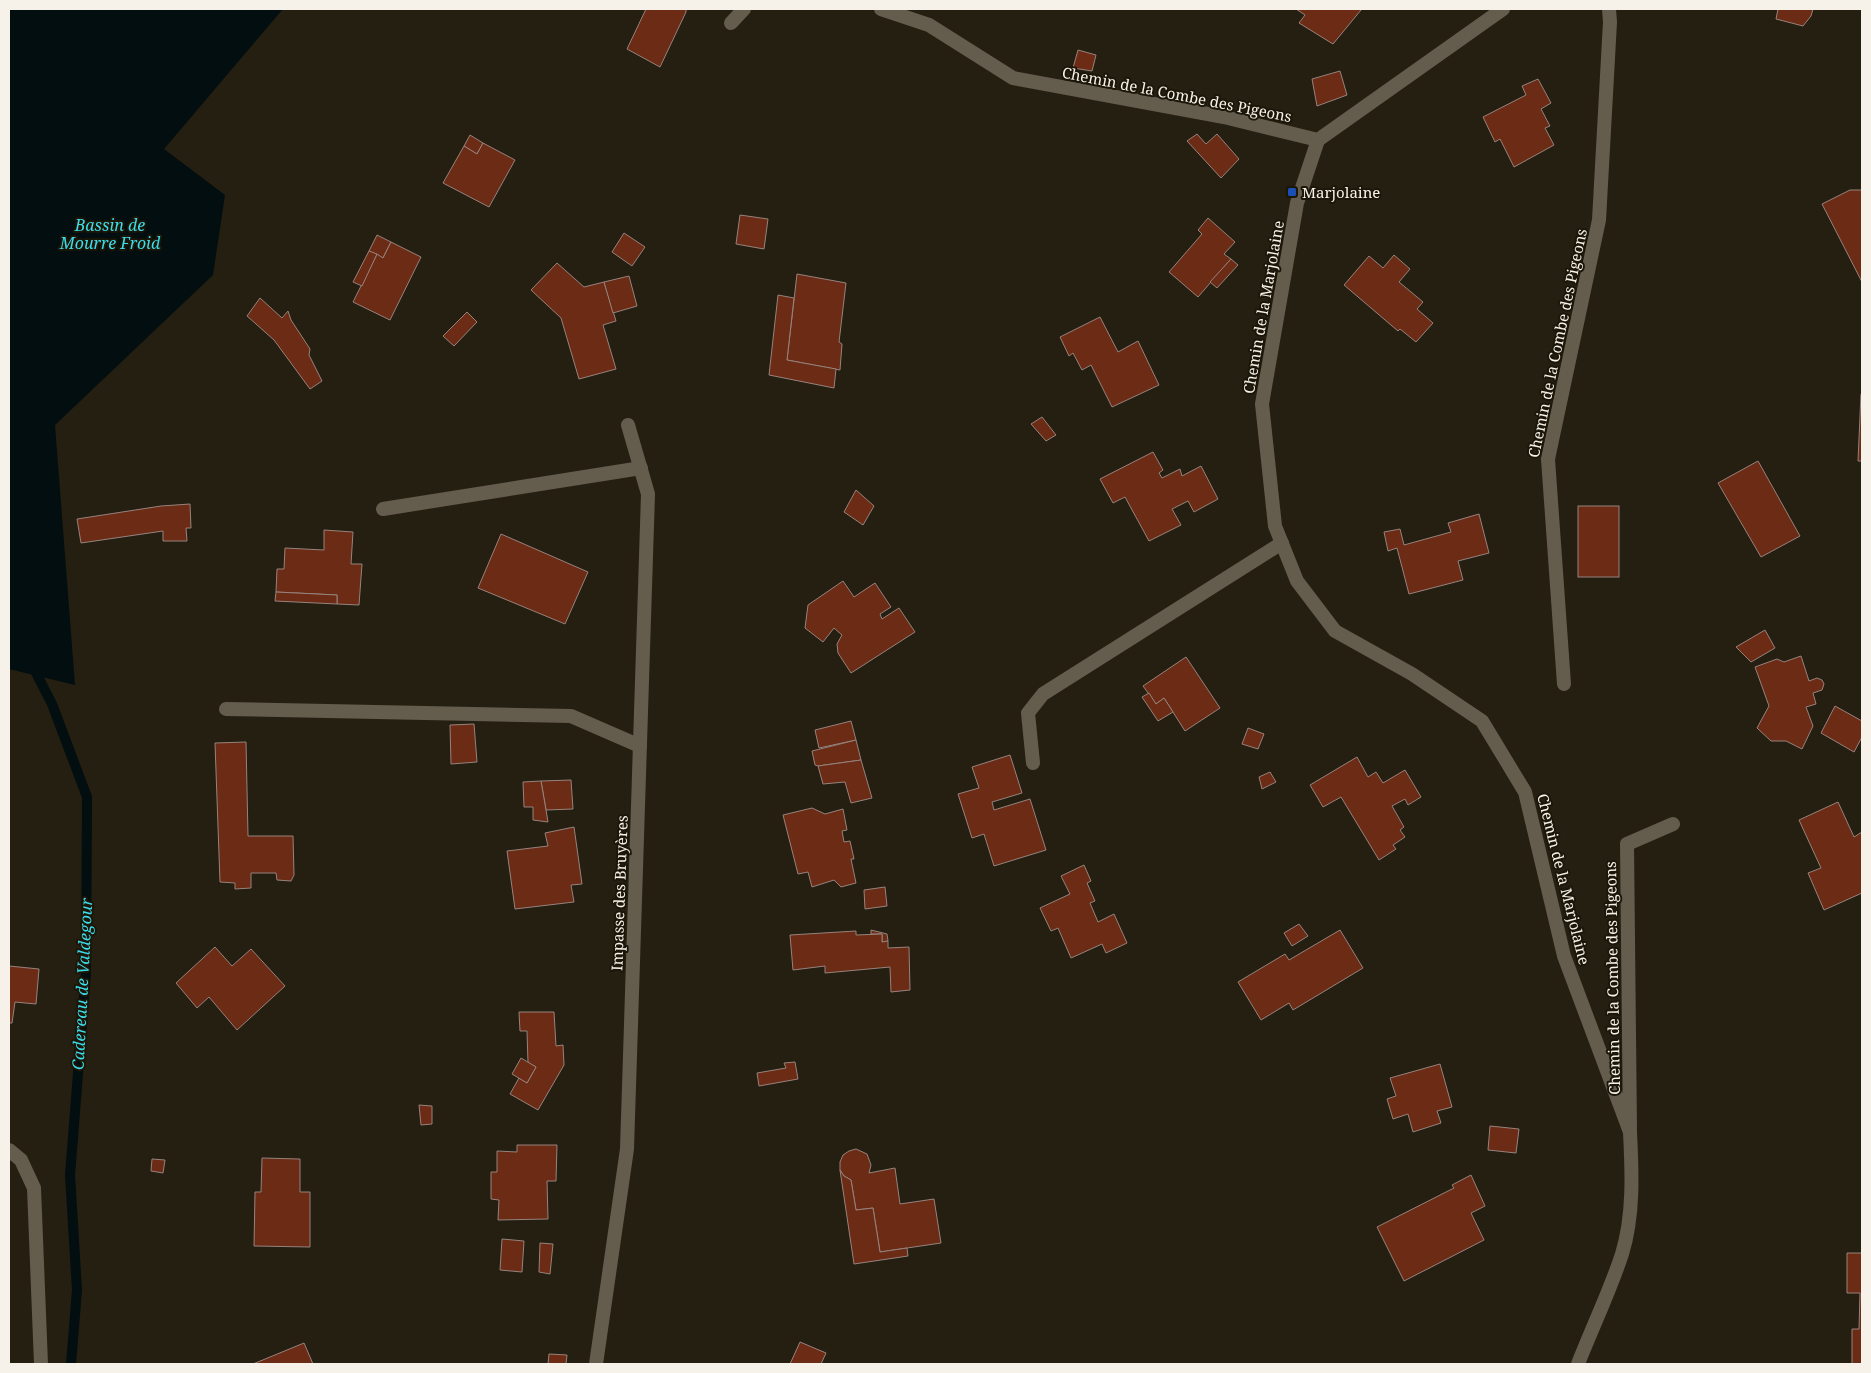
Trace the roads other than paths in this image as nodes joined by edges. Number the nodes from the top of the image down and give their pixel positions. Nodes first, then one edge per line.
1 (744, 9) edge
2 (881, 9) edge
3 (1503, 9) edge
4 (1609, 9) edge
5 (731, 23) dead end
6 (1318, 140) junction
7 (628, 425) dead end
8 (641, 468) junction
9 (383, 509) dead end
10 (1282, 543) junction
11 (1564, 684) dead end
12 (226, 709) dead end
13 (640, 746) junction
14 (1033, 763) dead end
15 (1673, 824) dead end
16 (1630, 1132) junction
17 (9, 1150) edge
18 (41, 1364) edge
19 (596, 1364) edge
20 (1578, 1364) edge

1 - 5 street
2 - 6 street, Chemin de la Combe des Pigeons
3 - 6 street
4 - 11 street, Chemin de la Combe des Pigeons
6 - 10 street, Chemin de la Marjolaine
7 - 8 street, Impasse des Bruyères
8 - 9 street
8 - 13 street, Impasse des Bruyères
10 - 14 street
10 - 16 street, Chemin de la Marjolaine
12 - 13 street
13 - 19 street, Impasse des Bruyères
15 - 16 street, Chemin de la Combe des Pigeons
16 - 20 street, Chemin de la Marjolaine
17 - 18 street

